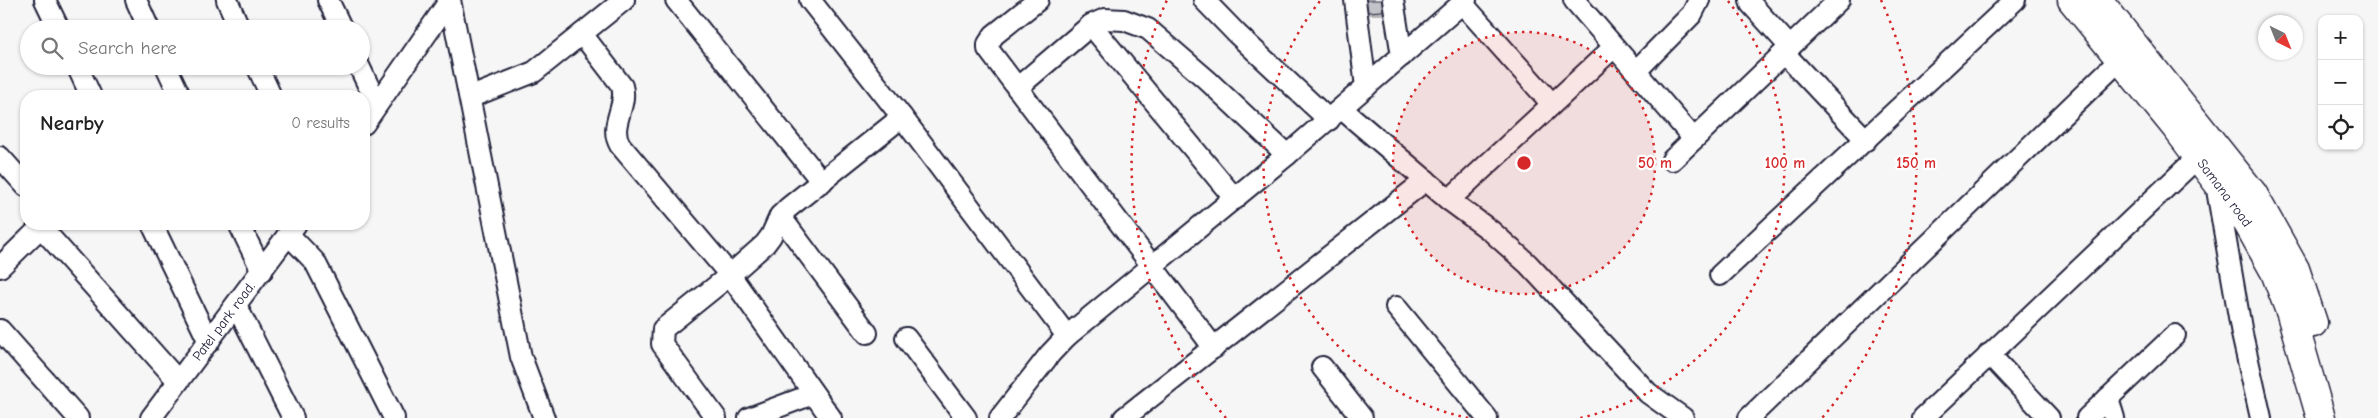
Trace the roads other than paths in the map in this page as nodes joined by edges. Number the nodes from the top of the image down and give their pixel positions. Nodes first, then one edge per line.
1 (45, 0) edge
2 (136, 0) edge
3 (227, 0) edge
4 (328, 0) edge
5 (450, 0) edge
6 (624, 0) edge
7 (676, 0) edge
8 (810, 0) edge
9 (1038, 0) edge
10 (1355, 0) edge
11 (1393, 0) edge
12 (1574, 0) edge
13 (1699, 0) edge
14 (1750, 0) edge
15 (1840, 0) edge
16 (2014, 0) edge
17 (2072, 0) edge
18 (2098, 0) edge
19 (1464, 1) edge
20 (1211, 2) edge
21 (55, 20) edge
22 (145, 20) edge
23 (236, 20) edge
24 (338, 20) edge
25 (1091, 25) junction
26 (582, 34) junction
27 (1614, 46) junction
28 (1787, 50) junction
29 (2128, 53) junction
30 (1402, 56) junction
31 (1636, 71) junction
32 (81, 75) edge
33 (170, 75) edge
34 (262, 75) edge
35 (363, 75) edge
36 (1366, 87) junction
37 (1017, 88) junction
38 (88, 90) edge
39 (177, 90) edge
40 (268, 90) edge
41 (471, 97) junction
42 (377, 104) junction
43 (1552, 104) junction
44 (370, 115) edge
45 (1335, 115) junction
46 (902, 117) junction
47 (1694, 139) junction
48 (1866, 140) junction
49 (1287, 155) junction
50 (2198, 156) junction
51 (0, 157) edge
52 (1672, 160) dead end
53 (2215, 177) junction
54 (20, 179) edge
55 (1426, 180) junction
56 (822, 182) junction
57 (1235, 199) junction
58 (1449, 200) junction
59 (780, 216) junction
60 (37, 230) edge
61 (46, 230) edge
62 (155, 230) edge
63 (243, 230) edge
64 (291, 230) edge
65 (293, 230) edge
66 (1150, 266) junction
67 (0, 267) edge
68 (262, 271) junction
69 (730, 275) junction
70 (1720, 275) dead end
71 (236, 306) junction
72 (1396, 308) dead end
73 (0, 330) edge
74 (868, 333) dead end
75 (2175, 335) dead end
76 (1067, 336) junction
77 (906, 338) dead end
78 (208, 342) junction
79 (1214, 348) junction
80 (1989, 354) junction
81 (1322, 367) dead end
82 (178, 381) junction
83 (813, 394) junction
84 (2108, 398) junction
85 (1009, 415) edge
86 (78, 418) edge
87 (151, 418) edge
88 (293, 418) edge
89 (394, 418) edge
90 (544, 418) edge
91 (716, 418) edge
92 (750, 418) edge
93 (831, 418) edge
94 (966, 418) edge
95 (1124, 418) edge
96 (1362, 418) edge
97 (1487, 418) edge
98 (1683, 418) edge
99 (1749, 418) edge
100 (1923, 418) edge
101 (2050, 418) edge
102 (2087, 418) edge
103 (2114, 418) edge
104 (2261, 418) edge
105 (2321, 418) edge
106 (2340, 418) edge

1 - 21 street
2 - 22 street
3 - 23 street
4 - 24 street
5 - 41 street
5 - 42 street
6 - 26 street
7 - 56 street
8 - 46 street
9 - 37 street
10 - 36 street
11 - 30 street
12 - 27 street
13 - 31 street
14 - 28 street
15 - 28 street
16 - 48 street
17 - 29 main road, Samana road
18 - 29 main road, Samana road
19 - 30 street
19 - 43 street
20 - 45 street
25 - 37 street
25 - 49 street
25 - 57 street
26 - 41 street
26 - 69 street
27 - 31 street
27 - 43 street
28 - 47 street
28 - 48 street
29 - 50 main road, Samana road
29 - 99 street
29 - 106 main road, Samana road
30 - 36 street
31 - 47 street
32 - 38 street
33 - 39 street
34 - 40 street
35 - 42 street
36 - 45 street
37 - 66 street
41 - 90 street
42 - 44 street
43 - 58 street
45 - 49 street
45 - 55 street
46 - 56 street
46 - 76 street
47 - 52 street
48 - 70 street
49 - 57 street
50 - 53 main road, Samana road
50 - 80 street
51 - 54 street
53 - 104 street
53 - 105 main road, Samana road
55 - 58 street
55 - 79 street
56 - 59 street
57 - 66 street
58 - 98 street
59 - 69 street
59 - 74 street
60 - 67 street
61 - 82 street
62 - 78 street
63 - 68 street
64 - 68 street, Patel park road.
65 - 89 street
66 - 76 street
66 - 79 street
68 - 71 street, Patel park road.
69 - 83 street
69 - 91 street
71 - 78 street, Patel park road.
71 - 88 street
72 - 97 street
73 - 86 street
75 - 84 street
76 - 85 street
77 - 94 street
78 - 82 street, Patel park road.
79 - 95 street
80 - 100 street
80 - 101 street
81 - 96 street
82 - 87 street, Patel park road.
83 - 92 street
83 - 93 street
84 - 102 street
84 - 103 street

